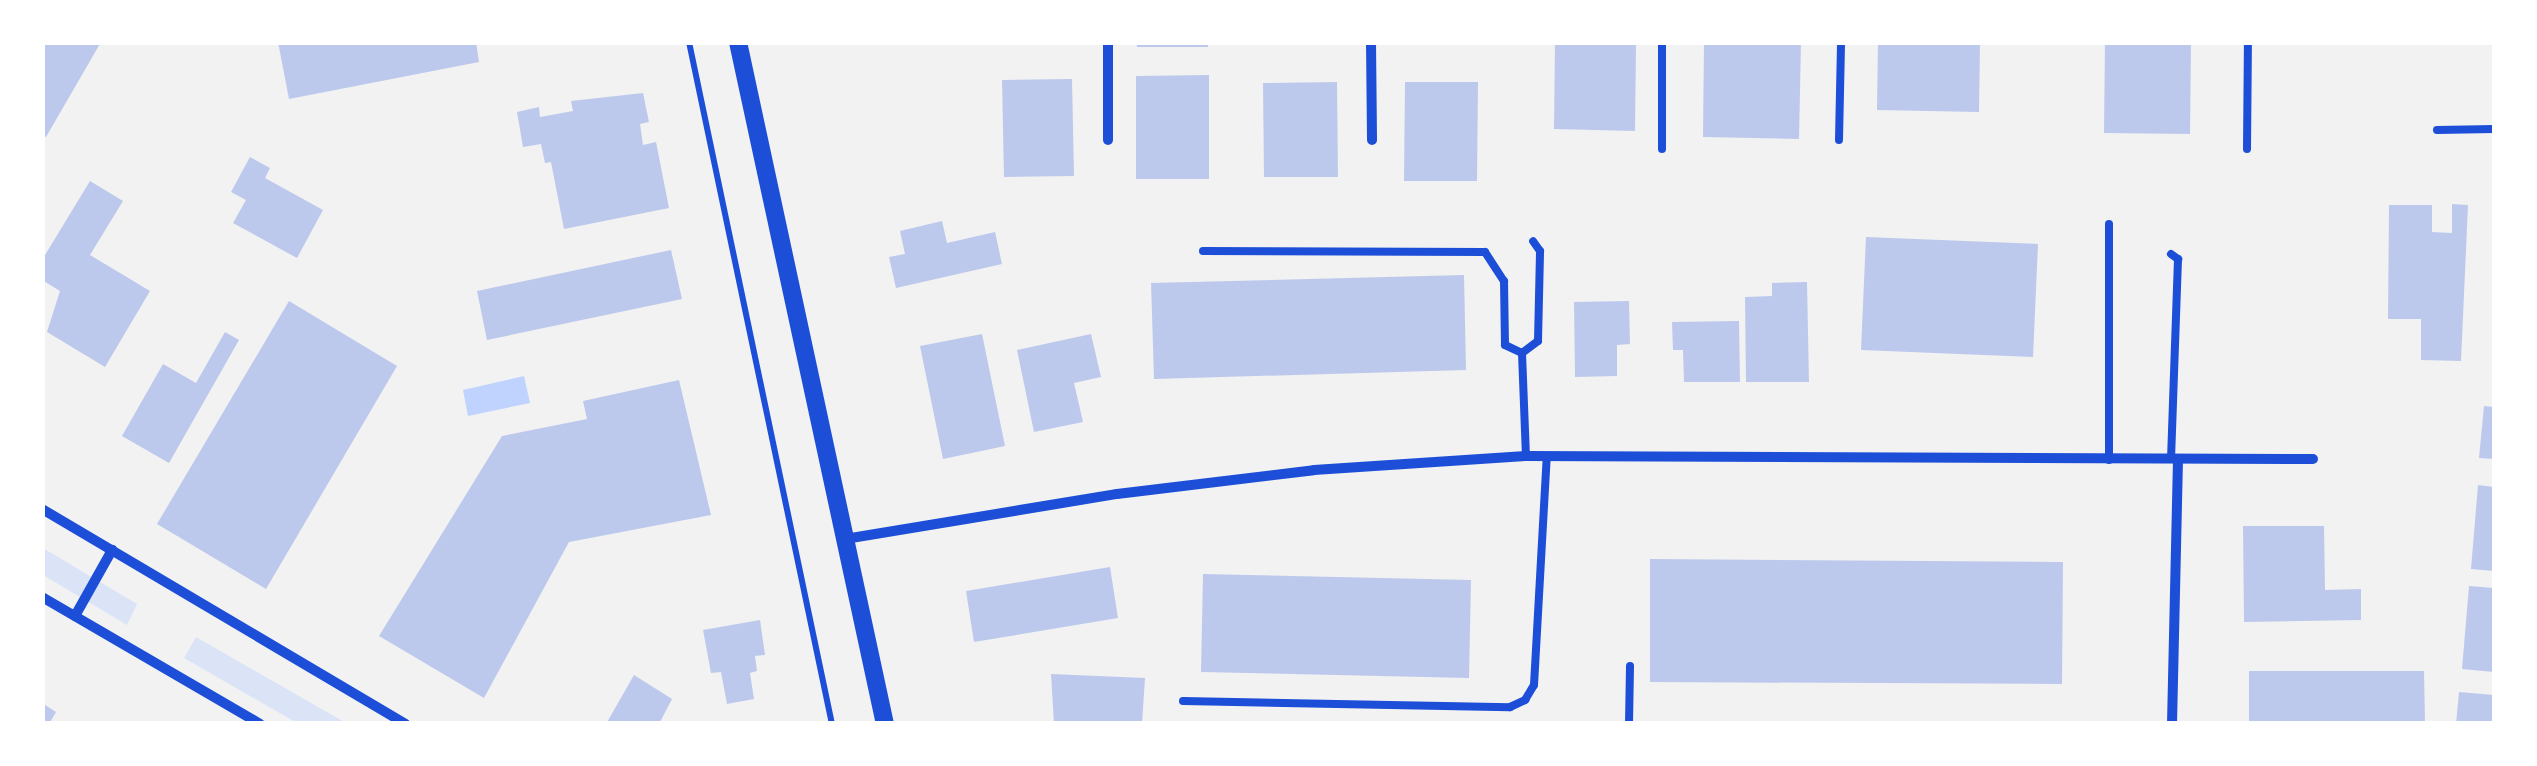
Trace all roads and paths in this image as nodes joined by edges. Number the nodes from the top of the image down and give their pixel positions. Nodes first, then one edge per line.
1 (689, 42) edge
2 (738, 42) edge
3 (1108, 42) edge
4 (1371, 42) edge
5 (1662, 42) edge
6 (1841, 42) edge
7 (2248, 42) edge
8 (2494, 129) edge
9 (2437, 130) dead end
10 (1108, 140) dead end
11 (1372, 140) dead end
12 (1839, 140) dead end
13 (1662, 148) dead end
14 (2247, 149) dead end
15 (2109, 224) dead end
16 (1534, 242) dead end
17 (1203, 251) dead end
18 (2171, 254) dead end
19 (1522, 353) junction
20 (1526, 456) junction
21 (1547, 456) junction
22 (2312, 459) dead end
23 (2109, 460) junction
24 (2174, 460) junction
25 (42, 509) edge
26 (844, 540) junction
27 (112, 550) junction
28 (42, 597) edge
29 (75, 616) junction
30 (1630, 666) dead end
31 (1183, 701) dead end
32 (260, 724) edge
33 (405, 724) edge
34 (832, 724) edge
35 (884, 724) edge
36 (1629, 724) edge
37 (2172, 724) edge

1 - 34 path
2 - 26 street
3 - 10 street
4 - 11 street
5 - 13 lane
6 - 12 lane
7 - 14 lane
8 - 9 lane
15 - 23 lane
16 - 19 lane
17 - 19 lane
18 - 24 lane
19 - 20 lane
20 - 21 street
20 - 26 street
21 - 23 street
21 - 31 lane
22 - 24 street
23 - 24 street
24 - 37 street
25 - 27 street
26 - 35 street
27 - 29 street
27 - 33 street
28 - 29 street
29 - 32 street
30 - 36 lane

